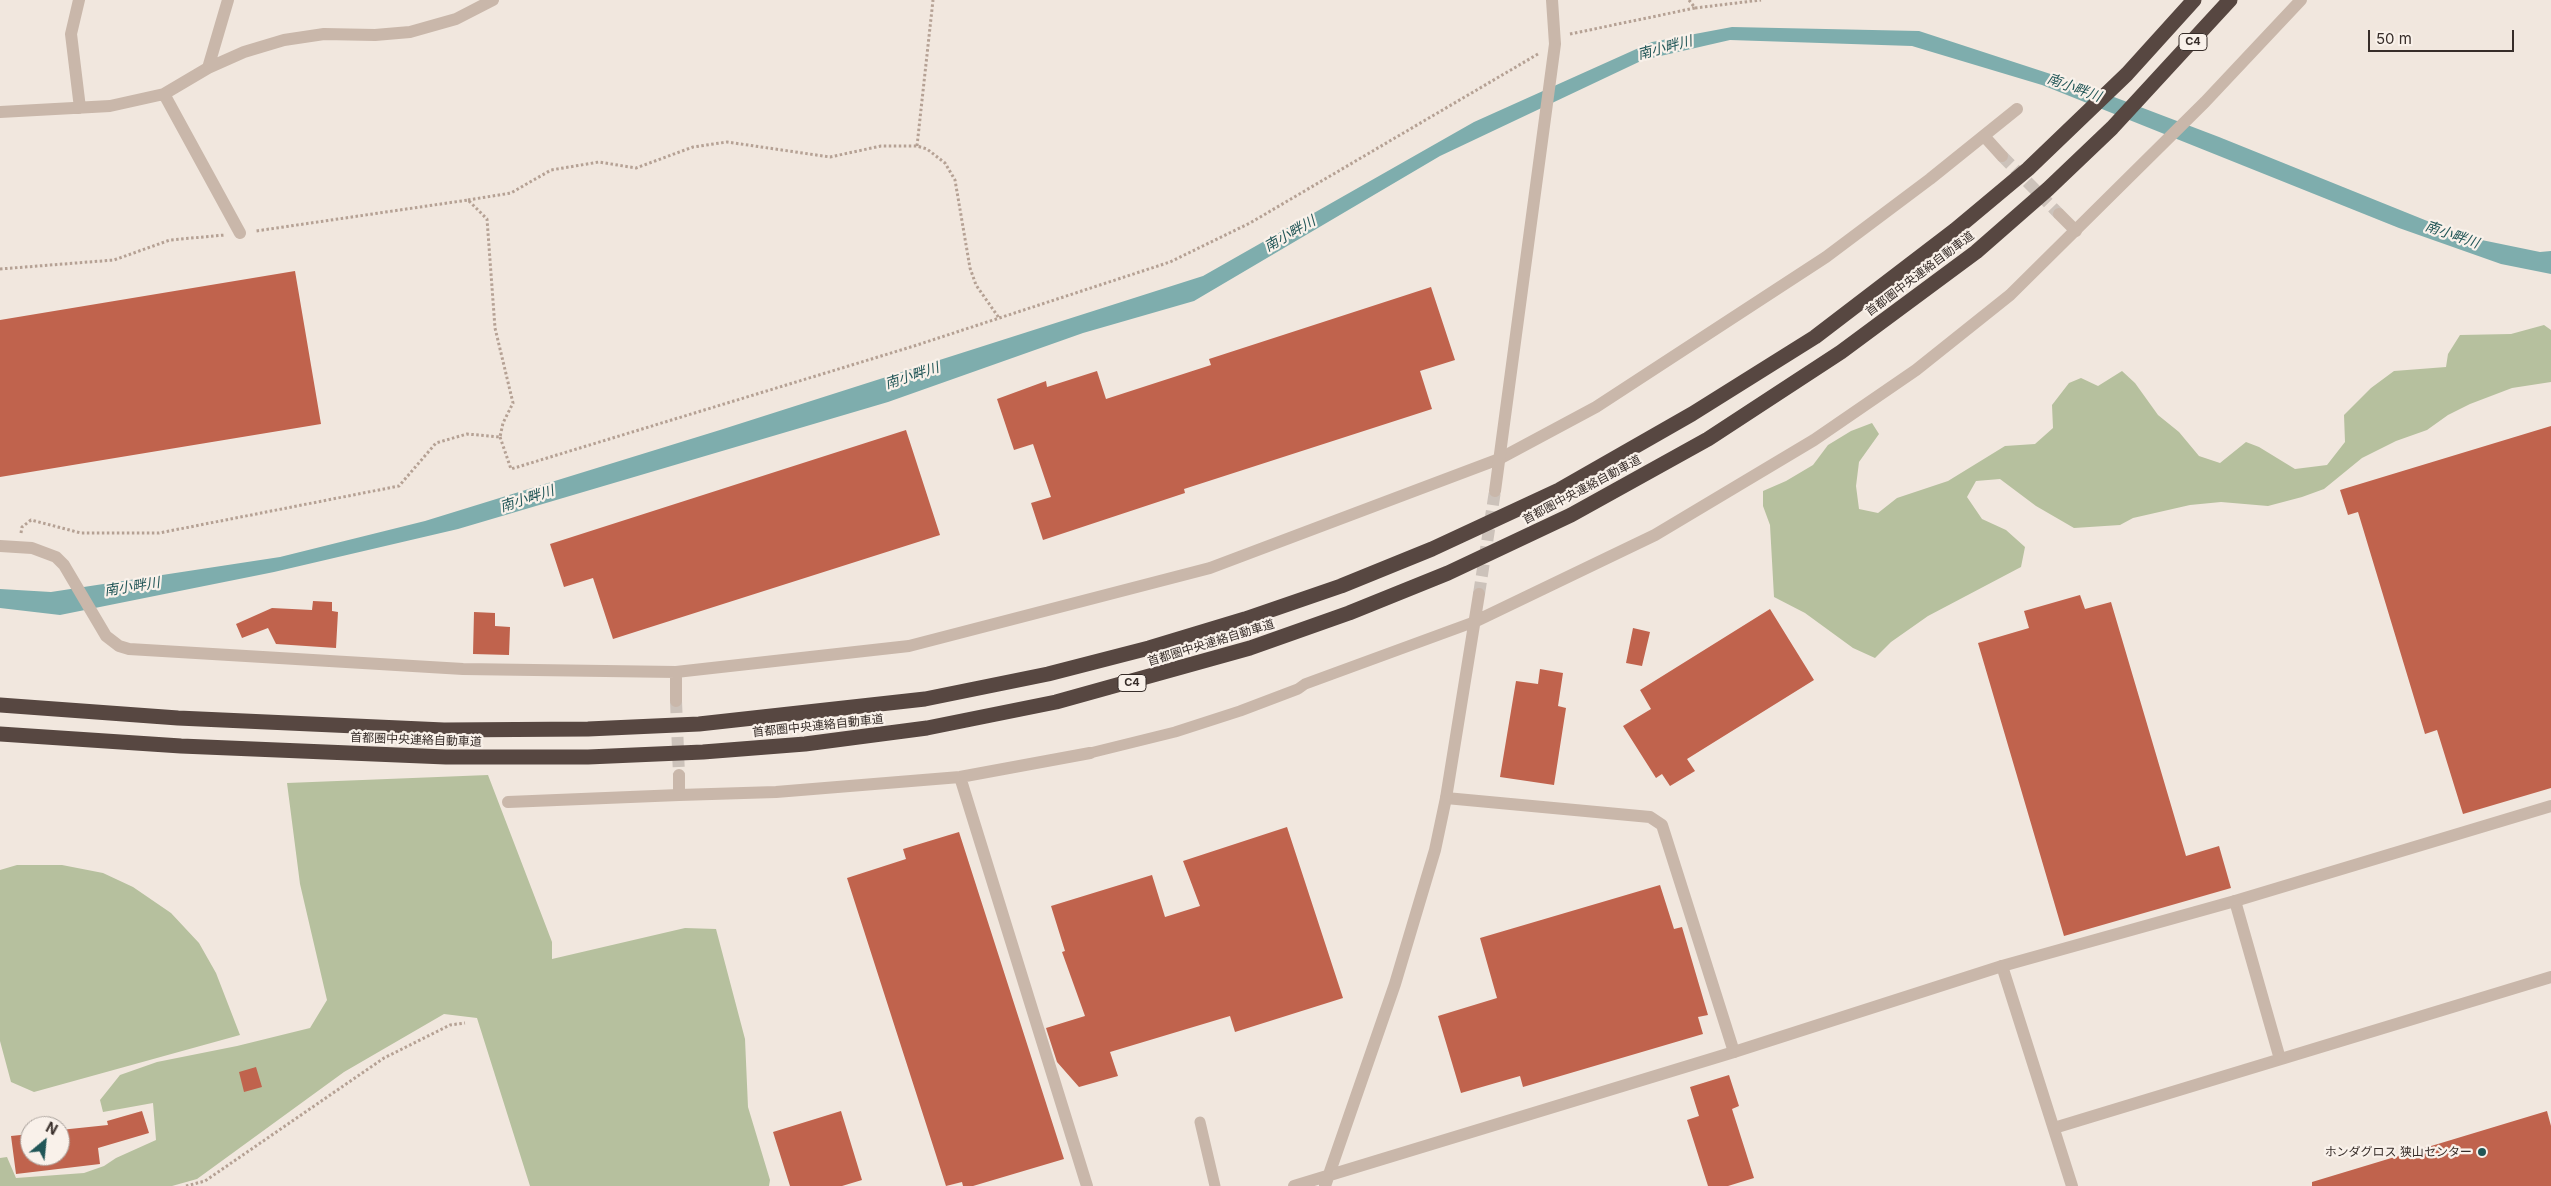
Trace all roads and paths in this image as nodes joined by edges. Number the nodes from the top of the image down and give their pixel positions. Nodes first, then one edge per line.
1 (79, 0) edge
2 (228, 0) edge
3 (493, 0) edge
4 (934, 0) edge
5 (1552, 0) edge
6 (1689, 0) edge
7 (1762, 0) edge
8 (2194, 0) edge
9 (2230, 0) edge
10 (2302, 0) edge
11 (1694, 8) junction
12 (1555, 42) junction
13 (208, 68) junction
14 (164, 94) junction
15 (80, 108) junction
16 (2018, 109) dead end
17 (0, 112) edge
18 (1984, 136) junction
19 (917, 146) junction
20 (2002, 156) tunnel mouth
21 (468, 200) junction
22 (2059, 214) tunnel mouth
23 (2076, 230) junction
24 (240, 233) junction
25 (0, 269) edge
26 (999, 318) junction
27 (500, 437) junction
28 (1499, 458) junction
29 (1495, 491) tunnel mouth
30 (0, 546) edge
31 (20, 546) junction
32 (1478, 594) tunnel mouth
33 (1474, 622) junction
34 (676, 672) junction
35 (676, 701) tunnel mouth
36 (0, 705) edge
37 (0, 734) edge
38 (1090, 753) joint
39 (679, 775) tunnel mouth
40 (960, 777) junction
41 (679, 795) junction
42 (1446, 798) junction
43 (508, 802) dead end
44 (2551, 806) edge
45 (2235, 901) junction
46 (2002, 966) junction
47 (2551, 977) edge
48 (465, 1023) dead end
49 (1734, 1052) junction
50 (2280, 1059) junction
51 (1200, 1122) dead end
52 (2054, 1128) junction
53 (1326, 1181) edge
54 (186, 1186) edge
55 (1087, 1186) edge
56 (1215, 1186) edge
57 (1294, 1186) edge
58 (2072, 1186) edge

1 - 15 street
2 - 13 street
3 - 13 street
4 - 19 path
5 - 12 street
6 - 11 path
7 - 11 path
8 - 36 highway, 首都圏中央連絡自動車道 / C4
9 - 37 highway, 首都圏中央連絡自動車道 / C4
10 - 23 street
11 - 12 path
12 - 26 path
12 - 28 street
13 - 14 street
14 - 15 street
14 - 24 street
15 - 17 street
16 - 18 street
18 - 20 street
18 - 28 street
19 - 21 path
19 - 26 path
21 - 24 path
21 - 27 path
22 - 23 street
23 - 33 street
24 - 25 path
26 - 27 path
27 - 31 path
28 - 29 street
28 - 34 street
30 - 31 street
31 - 34 street
32 - 33 street
33 - 38 lane
33 - 42 street
34 - 35 street
38 - 40 street
39 - 41 street
40 - 41 street
40 - 55 street
41 - 43 street
42 - 49 street
42 - 53 street
44 - 45 street
45 - 46 street
45 - 50 street
46 - 49 street
46 - 52 street
47 - 50 street
48 - 54 path
49 - 53 street
50 - 52 street
51 - 56 lane
52 - 58 street
53 - 57 street

